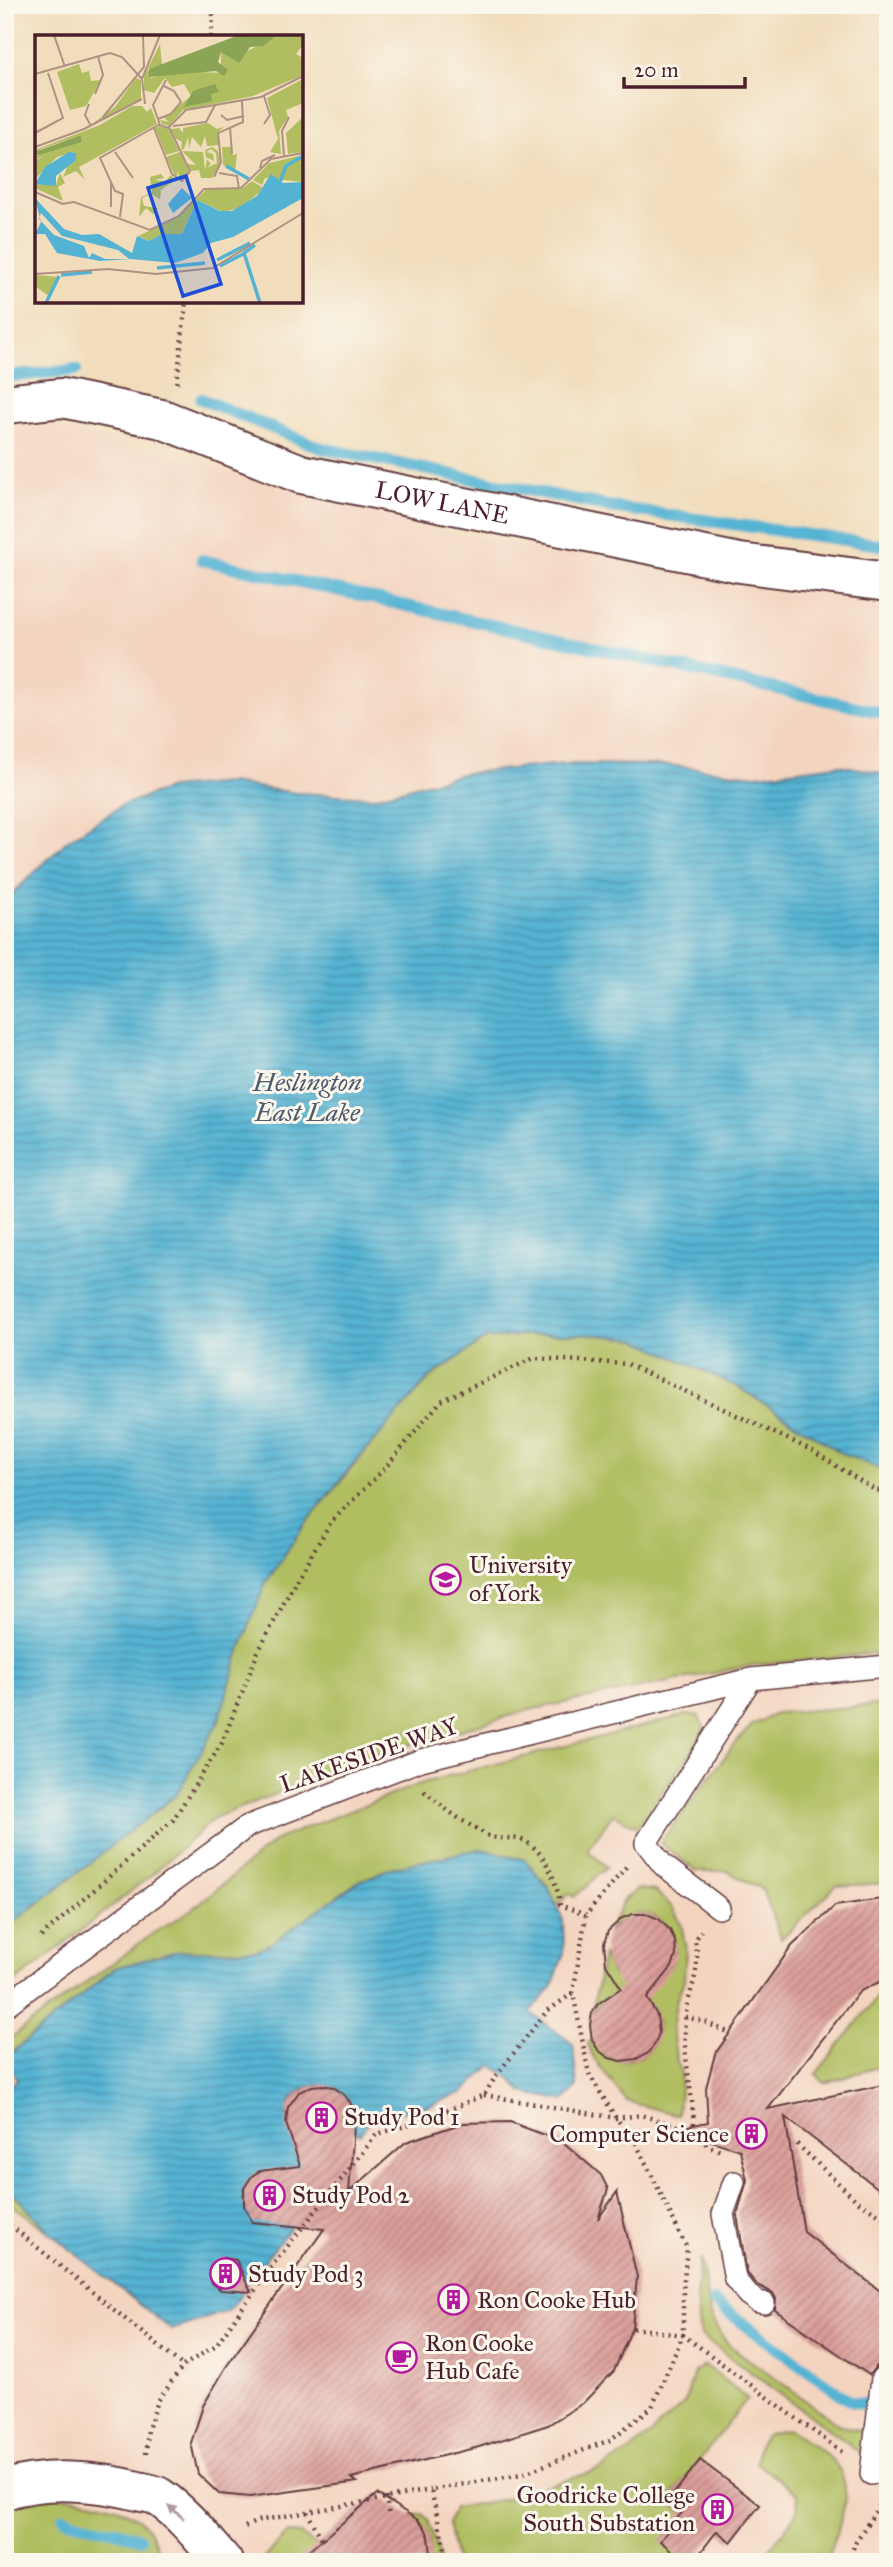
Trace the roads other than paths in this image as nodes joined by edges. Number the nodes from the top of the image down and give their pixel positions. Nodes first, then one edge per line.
1 (5, 404) edge
2 (888, 582) edge
3 (888, 1665) edge
4 (751, 1679) junction
5 (719, 1908) road end
6 (5, 2006) edge
7 (734, 2182) dead end
8 (764, 2302) dead end
9 (882, 2378) dead end
10 (871, 2474) road end
11 (5, 2490) edge
12 (216, 2554) edge

1 - 2 street, LOW LANE
3 - 4 lane, LAKESIDE WAY
4 - 5 lane
4 - 6 lane, LAKESIDE WAY
7 - 8 lane
9 - 10 lane
12 -> 11 street

